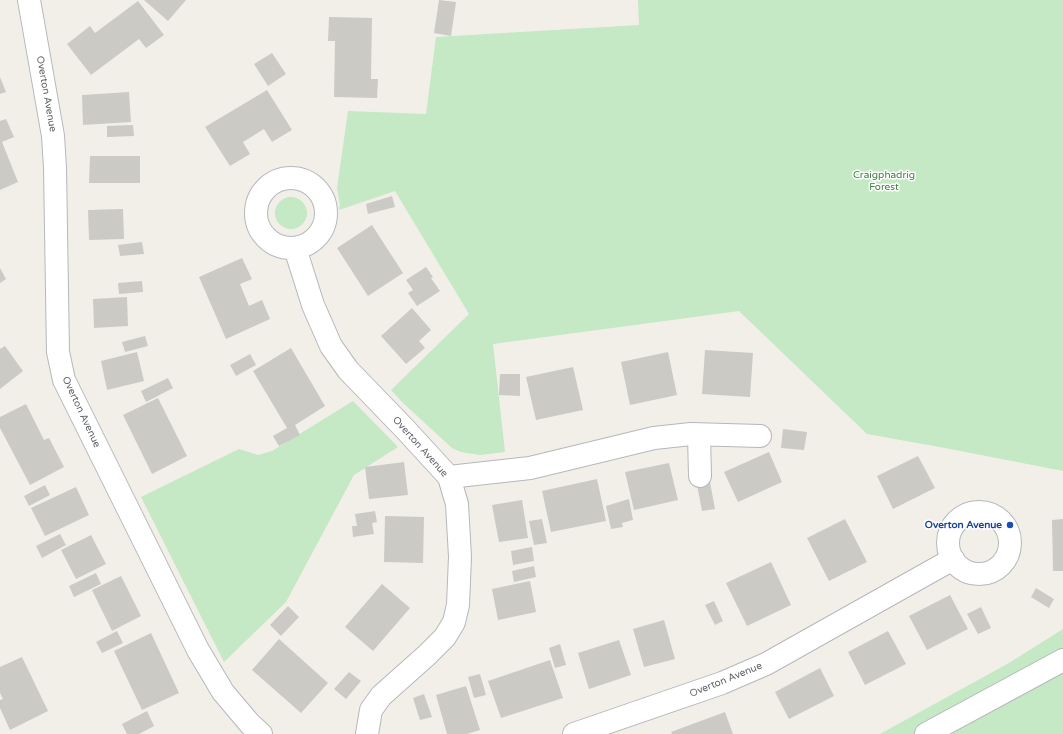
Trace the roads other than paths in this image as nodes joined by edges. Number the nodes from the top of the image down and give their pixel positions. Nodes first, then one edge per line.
1 (29, 0) edge
2 (295, 248) dead end
3 (699, 434) junction
4 (760, 436) dead end
5 (700, 476) dead end
6 (449, 477) junction
7 (953, 559) dead end
8 (1063, 660) edge
9 (261, 734) edge
10 (366, 734) edge
11 (574, 734) edge
12 (926, 734) edge

1 - 9 street, Overton Avenue
2 - 6 street, Overton Avenue
3 - 4 street
3 - 5 street
3 - 6 street
6 - 10 street, Overton Avenue
7 - 11 street, Overton Avenue
8 - 12 street

